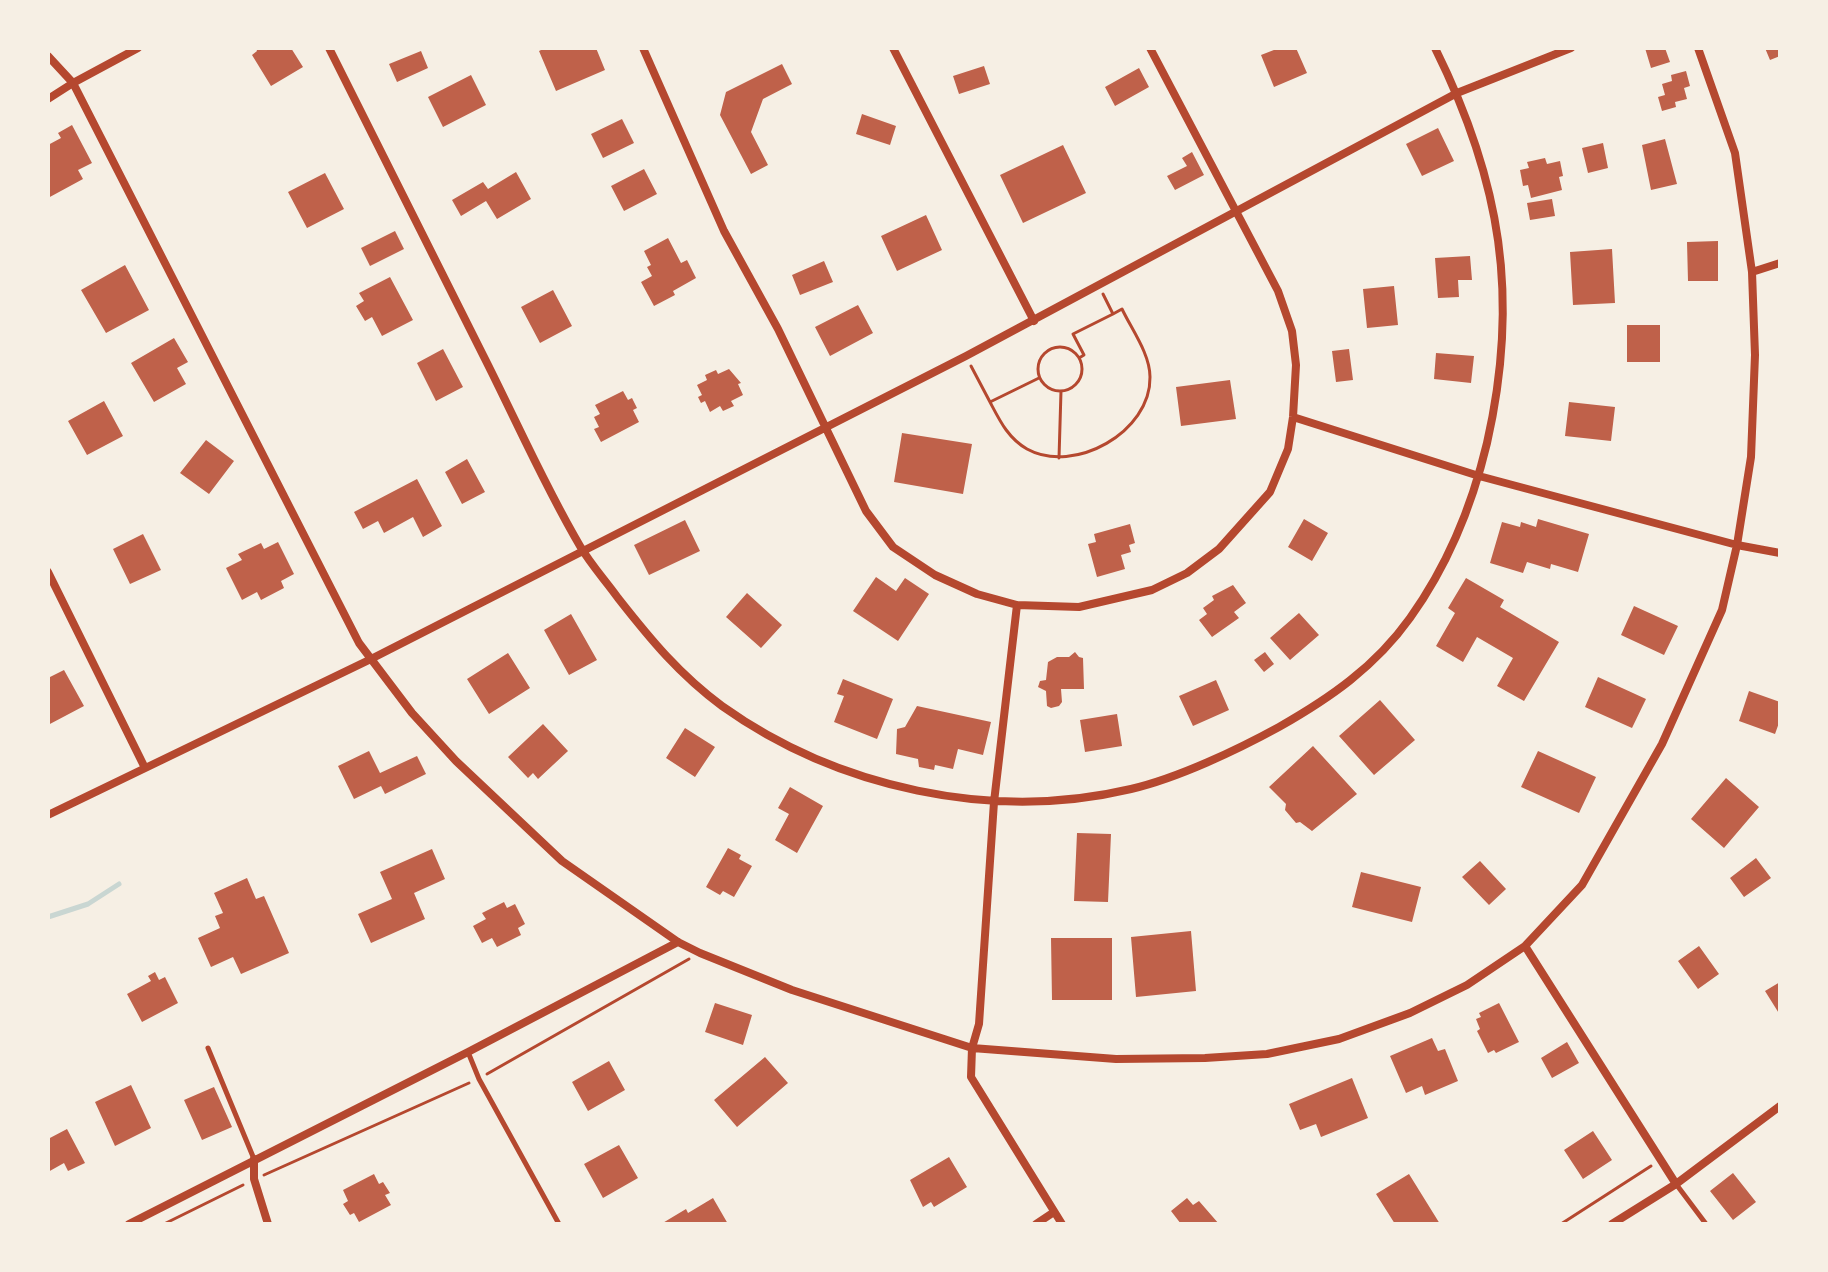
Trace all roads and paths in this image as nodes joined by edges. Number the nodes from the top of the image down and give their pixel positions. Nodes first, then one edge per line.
1 (138, 48) edge
2 (329, 48) edge
3 (643, 48) edge
4 (893, 48) edge
5 (1150, 48) edge
6 (1435, 48) edge
7 (1571, 48) edge
8 (1698, 48) edge
9 (48, 56) edge
10 (73, 83) junction
11 (1457, 93) junction
12 (48, 99) edge
13 (1237, 212) junction
14 (1780, 263) edge
15 (1752, 272) junction
16 (1099, 286) junction
17 (1113, 314) junction
18 (1034, 321) junction
19 (966, 356) junction
20 (1079, 358) junction
21 (1039, 378) junction
22 (1061, 391) junction
23 (990, 402) junction
24 (1293, 417) junction
25 (825, 426) junction
26 (1059, 458) junction
27 (1479, 476) junction
28 (1737, 545) junction
29 (583, 551) junction
30 (1780, 553) edge
31 (48, 572) edge
32 (1017, 605) junction
33 (369, 660) junction
34 (145, 768) junction
35 (994, 802) junction
36 (48, 815) edge
37 (678, 942) junction
38 (1525, 946) junction
39 (700, 953) junction
40 (208, 1048) dead end
41 (972, 1048) junction
42 (468, 1052) junction
43 (479, 1079) junction
44 (1780, 1106) edge
45 (254, 1159) junction
46 (1661, 1160) junction
47 (254, 1179) junction
48 (1676, 1184) junction
49 (1054, 1212) junction
50 (129, 1224) edge
51 (164, 1224) edge
52 (268, 1224) edge
53 (559, 1224) edge
54 (1036, 1224) edge
55 (1062, 1224) edge
56 (1561, 1224) edge
57 (1612, 1224) edge
58 (1706, 1224) edge

1 - 10 street
2 - 29 street
3 - 25 street
4 - 18 street
5 - 13 street
6 - 11 street
7 - 11 street
8 - 15 street
9 - 10 street
10 - 12 street
10 - 33 street
11 - 13 street
11 - 27 street
13 - 16 street
13 - 24 street
14 - 15 street
15 - 28 street
16 - 17 path
16 - 18 street
17 - 20 path
17 - 26 path
18 - 19 street
19 - 23 path
19 - 25 street
20 - 21 path
20 - 22 path
21 - 22 path
21 - 23 path
22 - 26 path
23 - 26 path
24 - 27 street
24 - 32 street
25 - 29 street
25 - 32 street
27 - 28 street
27 - 35 street
28 - 30 street
28 - 38 street
29 - 33 street
29 - 35 street
31 - 34 street
32 - 35 street
33 - 34 street
33 - 37 street
34 - 36 street
35 - 41 street
37 - 39 street
37 - 42 street
38 - 41 street
38 - 46 street
39 - 41 street
39 - 43 path
40 - 45 lane
41 - 49 street
42 - 43 lane
42 - 45 street
43 - 47 path
43 - 53 lane
44 - 48 street
45 - 47 street
45 - 50 street
46 - 48 street
46 - 56 path
47 - 51 path
47 - 52 street
48 - 57 street
48 - 58 lane
49 - 54 street
49 - 55 street

